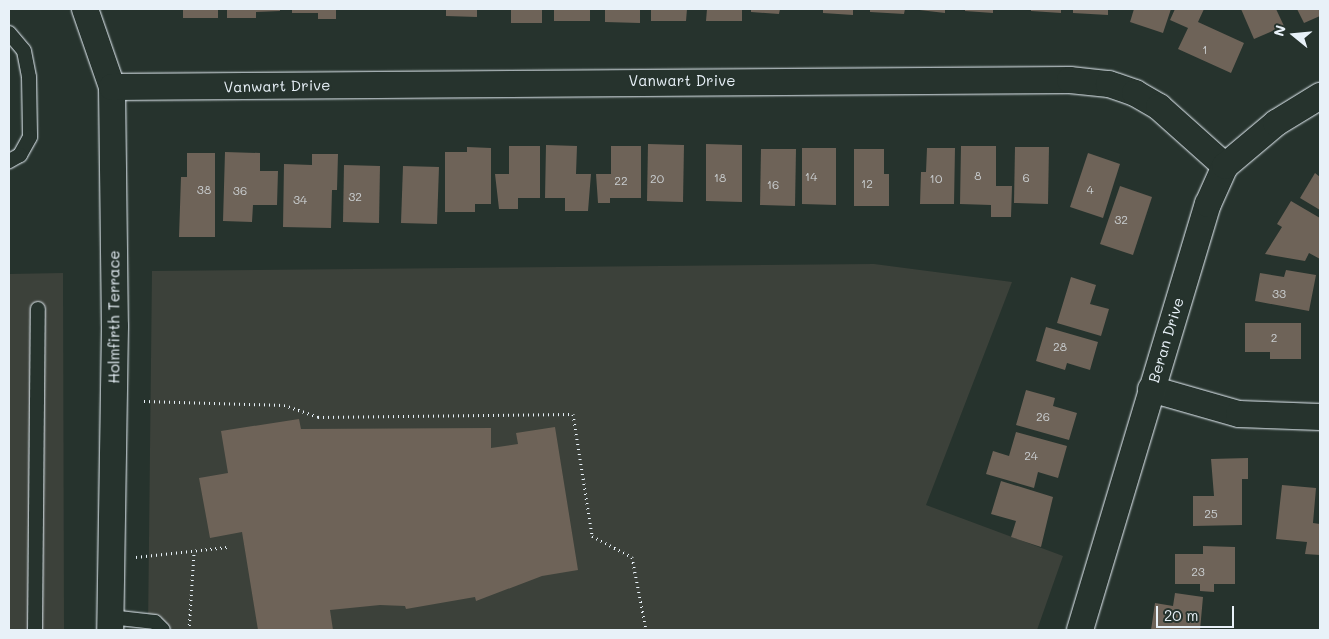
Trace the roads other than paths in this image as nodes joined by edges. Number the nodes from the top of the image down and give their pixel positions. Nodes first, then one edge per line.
1 (85, 9) edge
2 (9, 33) edge
3 (112, 87) junction
4 (1320, 96) edge
5 (9, 161) edge
6 (1225, 166) junction
7 (38, 309) dead end
8 (1151, 389) junction
9 (1320, 417) edge
10 (110, 624) edge
11 (35, 630) edge
12 (163, 630) edge
13 (1080, 630) edge

1 - 3 street, Holmfirth Terrace
2 - 5 lane
3 - 6 street, Vanwart Drive
3 - 10 street, Holmfirth Terrace
4 - 6 street, Beran Drive
6 - 8 street, Beran Drive
7 - 11 lane
8 - 9 street
8 - 13 street, Beran Drive
10 - 12 lane

